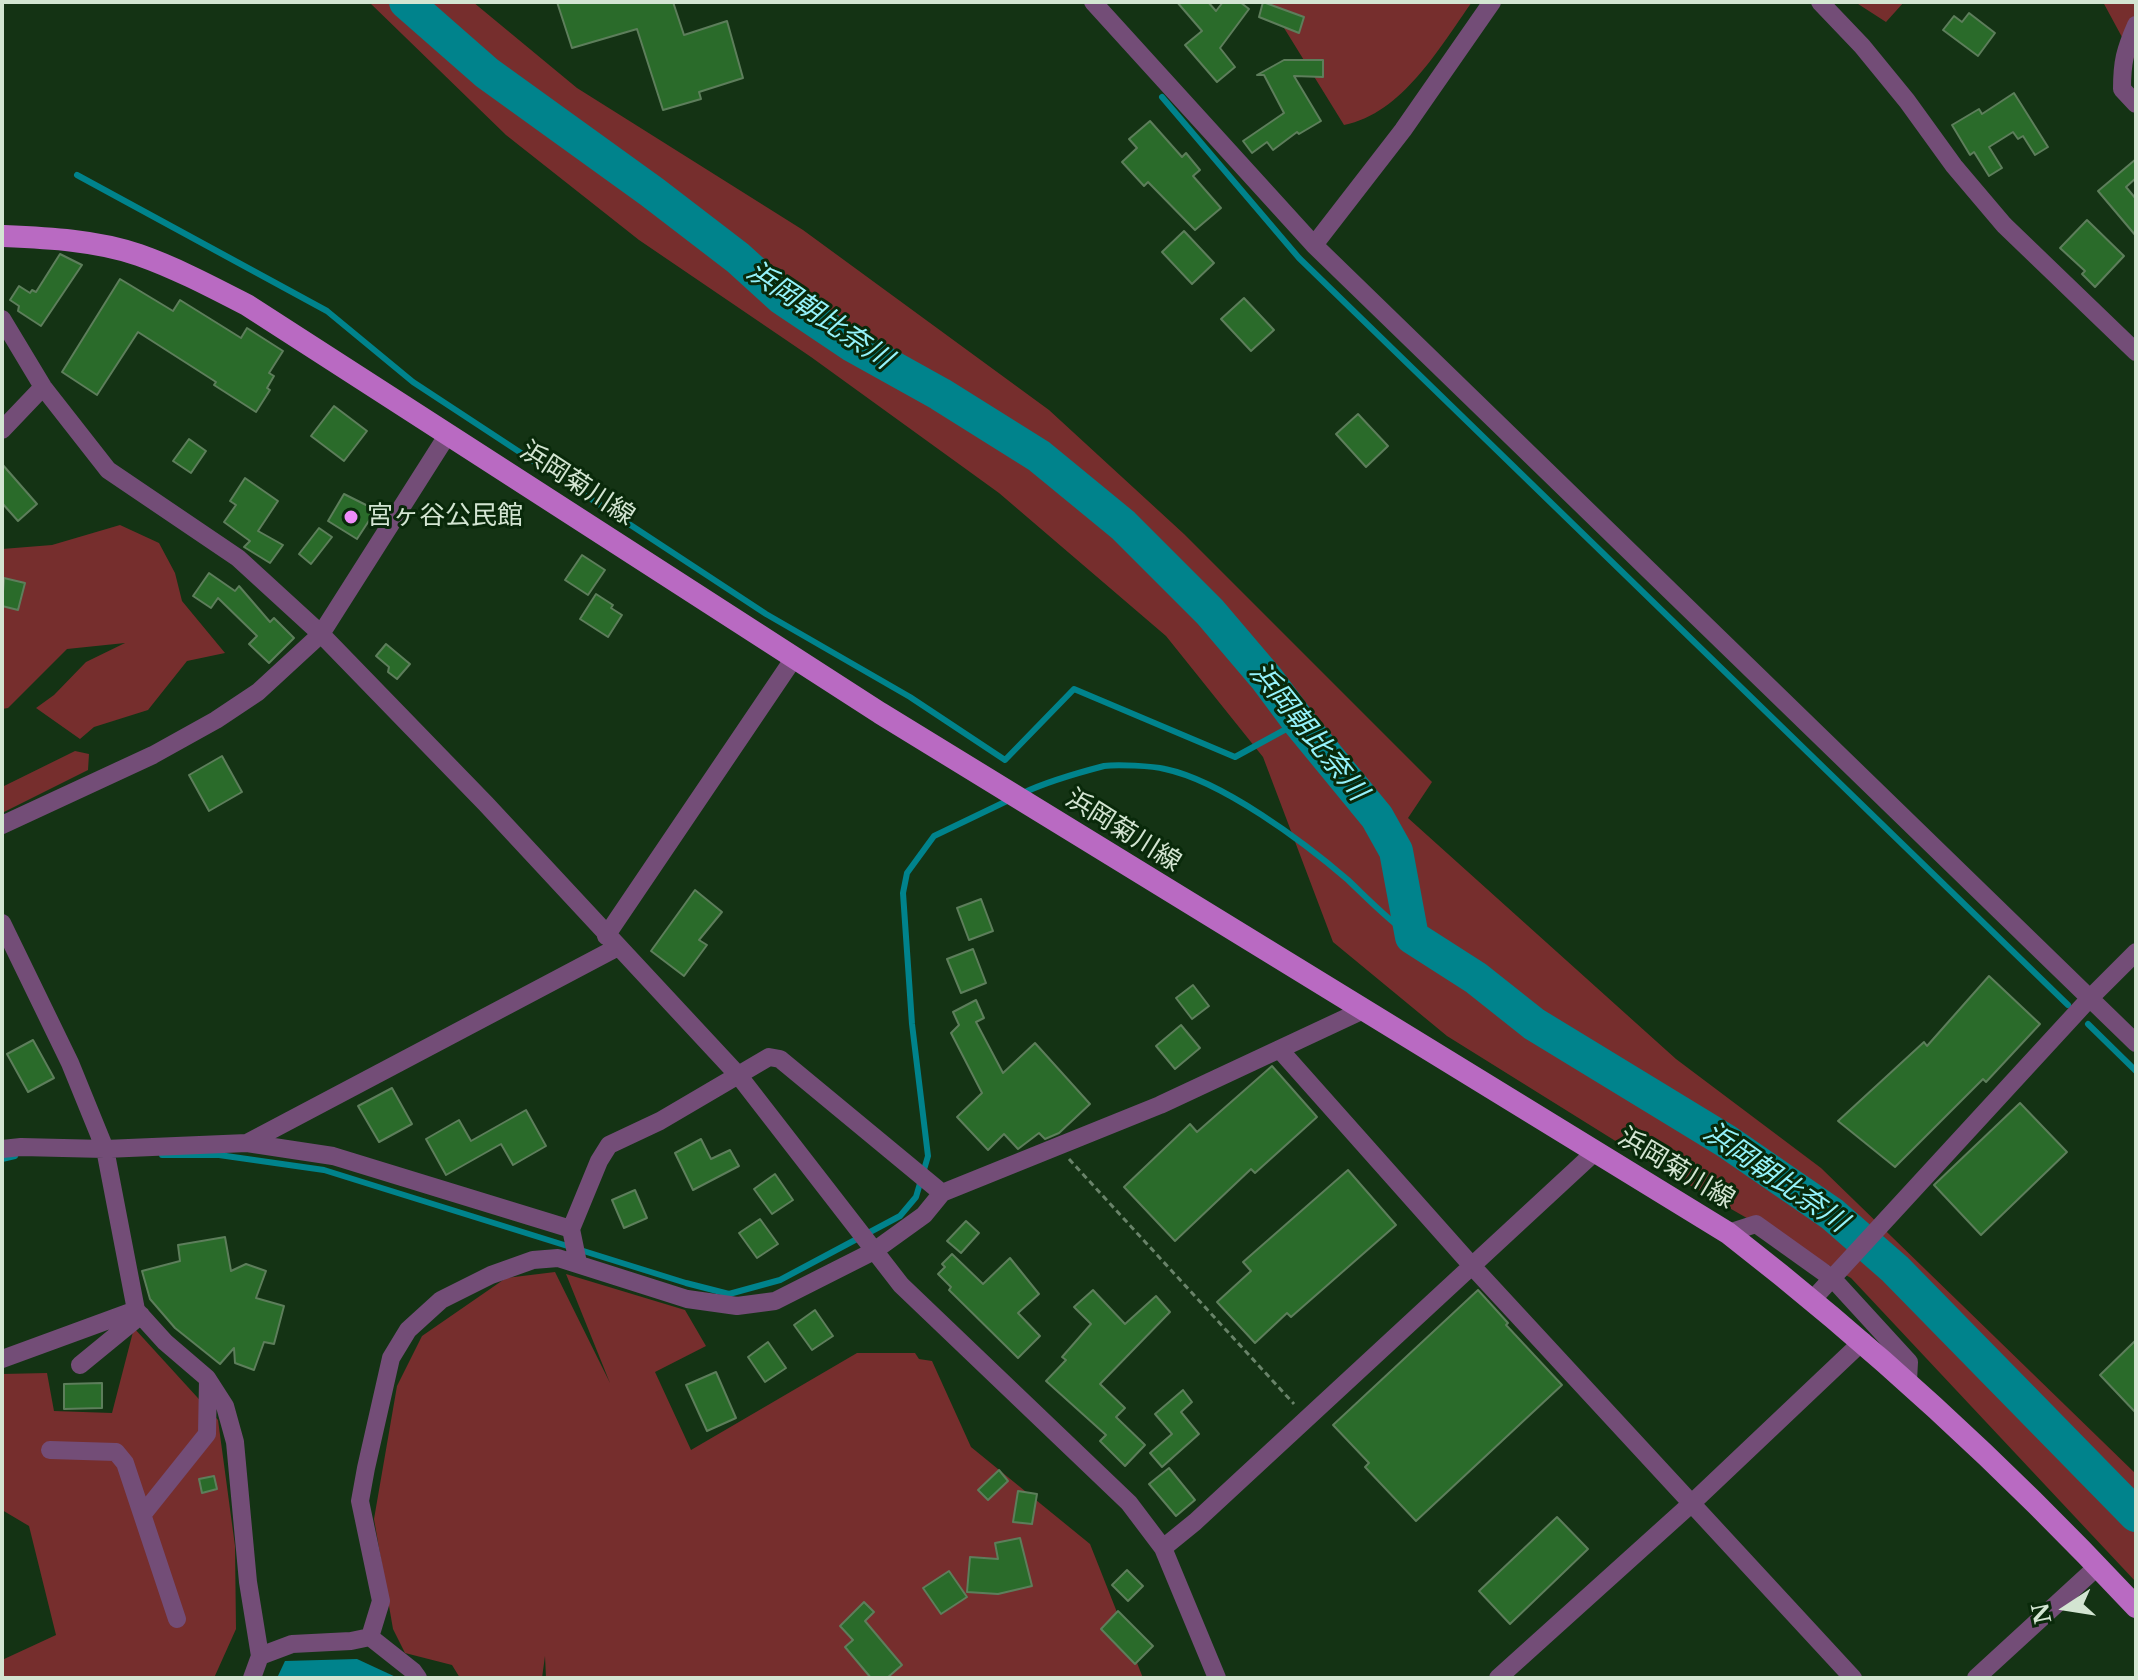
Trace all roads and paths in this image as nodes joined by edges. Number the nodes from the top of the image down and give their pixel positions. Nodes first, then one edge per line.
1 (1093, 2) edge
2 (1492, 2) edge
3 (1820, 2) edge
4 (2136, 25) edge
5 (2136, 104) edge
6 (2, 236) edge
7 (1314, 245) junction
8 (2, 319) edge
9 (2136, 352) edge
10 (43, 387) junction
11 (2, 430) edge
12 (448, 434) junction
13 (321, 634) junction
14 (794, 658) junction
15 (2, 825) edge
16 (2, 923) edge
17 (612, 942) junction
18 (2136, 952) edge
19 (2090, 998) junction
20 (1361, 1011) junction
21 (2136, 1043) edge
22 (1280, 1050) junction
23 (739, 1076) junction
24 (247, 1143) junction
25 (1058, 1148) junction
26 (2, 1149) edge
27 (105, 1149) junction
28 (1595, 1152) junction
29 (942, 1193) junction
30 (571, 1229) junction
31 (1728, 1233) junction
32 (874, 1251) junction
33 (578, 1263) junction
34 (1473, 1267) junction
35 (1833, 1279) junction
36 (1813, 1299) junction
37 (138, 1313) junction
38 (1863, 1341) junction
39 (2, 1359) edge
40 (80, 1365) dead end
41 (208, 1380) junction
42 (1908, 1381) junction
43 (1307, 1418) junction
44 (50, 1450) dead end
45 (1692, 1503) junction
46 (143, 1514) junction
47 (1163, 1548) junction
48 (2098, 1566) junction
49 (2136, 1607) edge
50 (177, 1619) dead end
51 (370, 1637) junction
52 (260, 1656) junction
53 (252, 1678) edge
54 (418, 1678) edge
55 (1217, 1678) edge
56 (1498, 1678) edge
57 (1853, 1678) edge
58 (1976, 1678) edge

1 - 7 street
2 - 7 street
3 - 9 street
4 - 5 street
6 - 12 main road, 浜岡菊川線
7 - 19 street
8 - 10 street
10 - 11 street
10 - 13 street
12 - 13 street
12 - 14 main road, 浜岡菊川線
13 - 15 street
13 - 17 street
14 - 17 street
14 - 20 main road, 浜岡菊川線
16 - 27 street
17 - 23 street
17 - 24 street
18 - 19 street
19 - 21 street
19 - 35 street
20 - 22 street
20 - 28 main road, 浜岡菊川線
22 - 25 street
22 - 34 street
23 - 29 street
23 - 30 street
23 - 32 street
24 - 27 street
24 - 30 street
25 - 29 street
25 - 43 path
26 - 27 street
27 - 37 street
28 - 31 main road, 浜岡菊川線
28 - 34 street
29 - 32 street
30 - 33 street
31 - 35 street
31 - 36 main road, 浜岡菊川線
32 - 33 street
32 - 47 street
33 - 51 street
34 - 43 street
34 - 45 street
35 - 36 street
35 - 42 street
36 - 38 main road, 浜岡菊川線
37 - 39 street
37 - 40 street
37 - 41 street
38 - 42 main road, 浜岡菊川線
38 - 45 street
41 - 46 street
41 - 52 street
42 - 48 main road, 浜岡菊川線
43 - 47 street
44 - 46 street
45 - 56 street
45 - 57 street
46 - 50 street
47 - 55 street
48 - 49 main road, 浜岡菊川線
48 - 58 street
51 - 52 street
51 - 54 street
52 - 53 street

